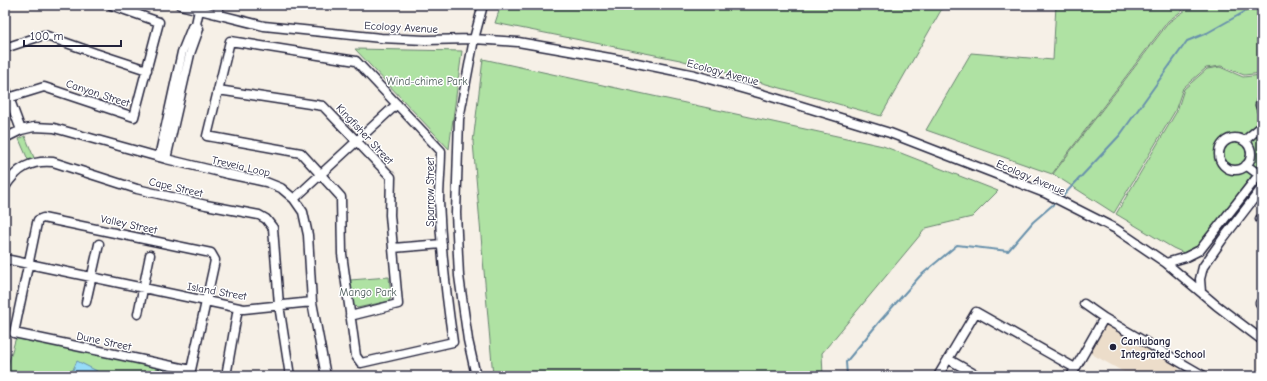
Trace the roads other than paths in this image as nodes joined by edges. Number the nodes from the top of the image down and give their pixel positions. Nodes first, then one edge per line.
1 (111, 5) edge
2 (183, 5) edge
3 (220, 5) edge
4 (483, 5) edge
5 (199, 10) junction
6 (216, 14) junction
7 (474, 39) junction
8 (5, 48) edge
9 (147, 70) junction
10 (5, 87) edge
11 (218, 90) junction
12 (1262, 97) edge
13 (7, 99) edge
14 (397, 104) junction
15 (1262, 111) edge
16 (1262, 126) edge
17 (21, 130) junction
18 (5, 138) edge
19 (1244, 141) junction
20 (357, 142) junction
21 (162, 158) junction
22 (1246, 165) junction
23 (1261, 174) edge
24 (321, 175) junction
25 (5, 187) edge
26 (1262, 188) edge
27 (294, 199) junction
28 (1232, 210) junction
29 (1239, 216) junction
30 (1262, 218) edge
31 (1262, 222) edge
32 (1213, 234) junction
33 (1222, 240) junction
34 (99, 244) dead end
35 (442, 244) junction
36 (393, 248) junction
37 (150, 255) dead end
38 (5, 259) edge
39 (1166, 263) junction
40 (29, 264) junction
41 (91, 277) junction
42 (143, 288) junction
43 (1201, 292) junction
44 (86, 302) dead end
45 (206, 302) junction
46 (312, 302) junction
47 (1084, 304) dead end
48 (278, 305) junction
49 (238, 308) junction
50 (138, 314) dead end
51 (350, 316) junction
52 (1104, 318) junction
53 (1262, 340) edge
54 (948, 360) junction
55 (1075, 368) junction
56 (1190, 368) junction
57 (226, 376) edge
58 (290, 376) edge
59 (326, 376) edge
60 (475, 376) edge
61 (938, 376) edge
62 (978, 376) edge
63 (1070, 376) edge
64 (1185, 376) edge
65 (1204, 376) edge

1 - 9 street, Canyon Street
2 - 5 street, Ecology Avenue
3 - 6 street
4 - 7 street
5 - 6 street, Ecology Avenue
5 - 21 street
6 - 7 street, Ecology Avenue
7 - 39 street, Ecology Avenue
7 - 60 street
8 - 9 street
9 - 13 street, Canyon Street
10 - 13 street
11 - 14 street, Sparrow Street
11 - 20 street, Kingfisher Street
11 - 24 street, Sparrow Street
12 - 15 street
13 - 17 street
14 - 20 street
14 - 35 street, Sparrow Street
16 - 19 street
17 - 18 street, Treveia Loop
17 - 21 street, Treveia Loop
19 - 22 street
19 - 22 street
20 - 24 street
20 - 36 street, Kingfisher Street
21 - 27 street, Treveia Loop
22 - 23 street
23 - 28 street
24 - 27 street
24 - 51 street, Sparrow Street
25 - 48 street, Cape Street
26 - 29 street
27 - 46 street, Treveia Loop
28 - 29 street
28 - 32 street
29 - 33 street
30 - 31 street
32 - 33 street
32 - 39 street
33 - 43 street
34 - 41 street
35 - 36 street
35 - 51 street, Sparrow Street
36 - 51 street, Kingfisher Street
37 - 42 street
38 - 40 street, Island Street
39 - 43 street, Ecology Avenue
40 - 41 street, Island Street
40 - 45 street, Valley Street
40 - 45 street, Dune Street
41 - 42 street, Island Street
41 - 44 street
42 - 45 street, Island Street
42 - 50 street
43 - 53 street, Ecology Avenue
45 - 49 street, Island Street
46 - 48 street, Island Street
46 - 59 street, Treveia Loop
47 - 52 street
48 - 49 street, Island Street
48 - 58 street, Cape Street
49 - 57 street
52 - 55 street
52 - 56 street
54 - 55 street
54 - 61 street
54 - 62 street
55 - 63 street
56 - 64 street
56 - 65 street

